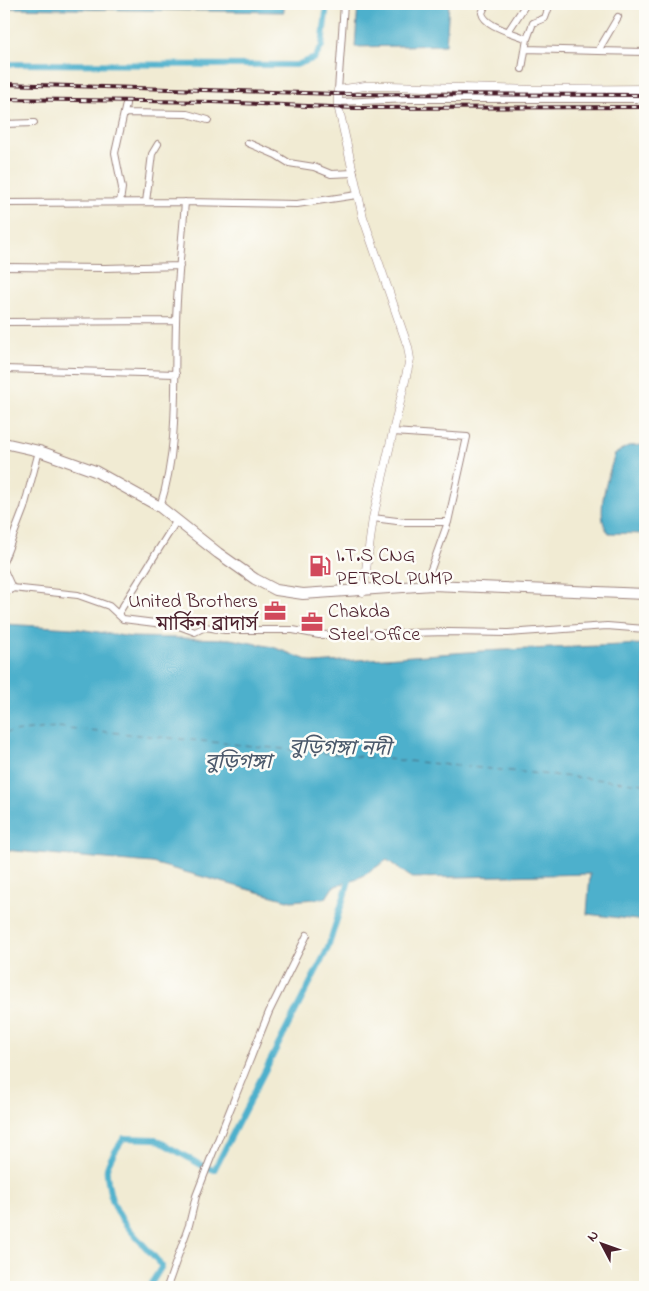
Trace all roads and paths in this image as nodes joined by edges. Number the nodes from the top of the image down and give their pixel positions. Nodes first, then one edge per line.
1 (344, 4) edge
2 (486, 4) edge
3 (526, 4) edge
4 (550, 4) edge
5 (618, 17) dead end
6 (509, 30) junction
7 (527, 39) junction
8 (526, 49) junction
9 (598, 51) junction
10 (645, 52) edge
11 (522, 69) dead end
12 (645, 89) edge
13 (338, 90) junction
14 (645, 99) edge
15 (338, 102) junction
16 (126, 104) dead end
17 (125, 113) junction
18 (208, 120) dead end
19 (34, 123) dead end
20 (4, 124) edge
21 (248, 143) dead end
22 (158, 144) dead end
23 (354, 173) junction
24 (357, 195) junction
25 (120, 202) junction
26 (146, 202) junction
27 (185, 202) junction
28 (4, 203) edge
29 (180, 266) junction
30 (4, 267) edge
31 (176, 321) junction
32 (4, 322) edge
33 (4, 369) edge
34 (176, 374) junction
35 (393, 432) junction
36 (4, 443) edge
37 (39, 451) junction
38 (160, 507) junction
39 (373, 518) junction
40 (176, 520) junction
41 (448, 522) junction
42 (4, 560) edge
43 (4, 570) edge
44 (432, 585) junction
45 (12, 588) junction
46 (4, 589) edge
47 (362, 592) junction
48 (645, 594) edge
49 (118, 614) junction
50 (645, 629) edge
51 (307, 935) dead end
52 (167, 1287) edge

1 - 13 street
2 - 6 street
3 - 6 street
4 - 7 street
5 - 9 street
6 - 7 street
7 - 8 street
8 - 9 street
8 - 11 street
9 - 10 street
12 - 13 street
13 - 15 street
14 - 15 street
15 - 23 street
16 - 17 street
17 - 18 street
17 - 25 street
19 - 20 street
21 - 23 street
22 - 26 street
23 - 24 street
24 - 27 street
24 - 35 street
25 - 26 street
25 - 28 street
26 - 27 street
27 - 29 street
29 - 30 street
29 - 31 street
31 - 32 street
31 - 34 street
33 - 34 street
34 - 38 street
35 - 39 street
35 - 41 street
36 - 37 highway
37 - 38 highway
37 - 42 street
38 - 40 highway
39 - 41 street
39 - 47 street
40 - 47 highway
40 - 49 street
41 - 44 street
43 - 45 street
44 - 47 highway
44 - 48 highway
45 - 46 street
45 - 49 street
49 - 50 street
51 - 52 street

